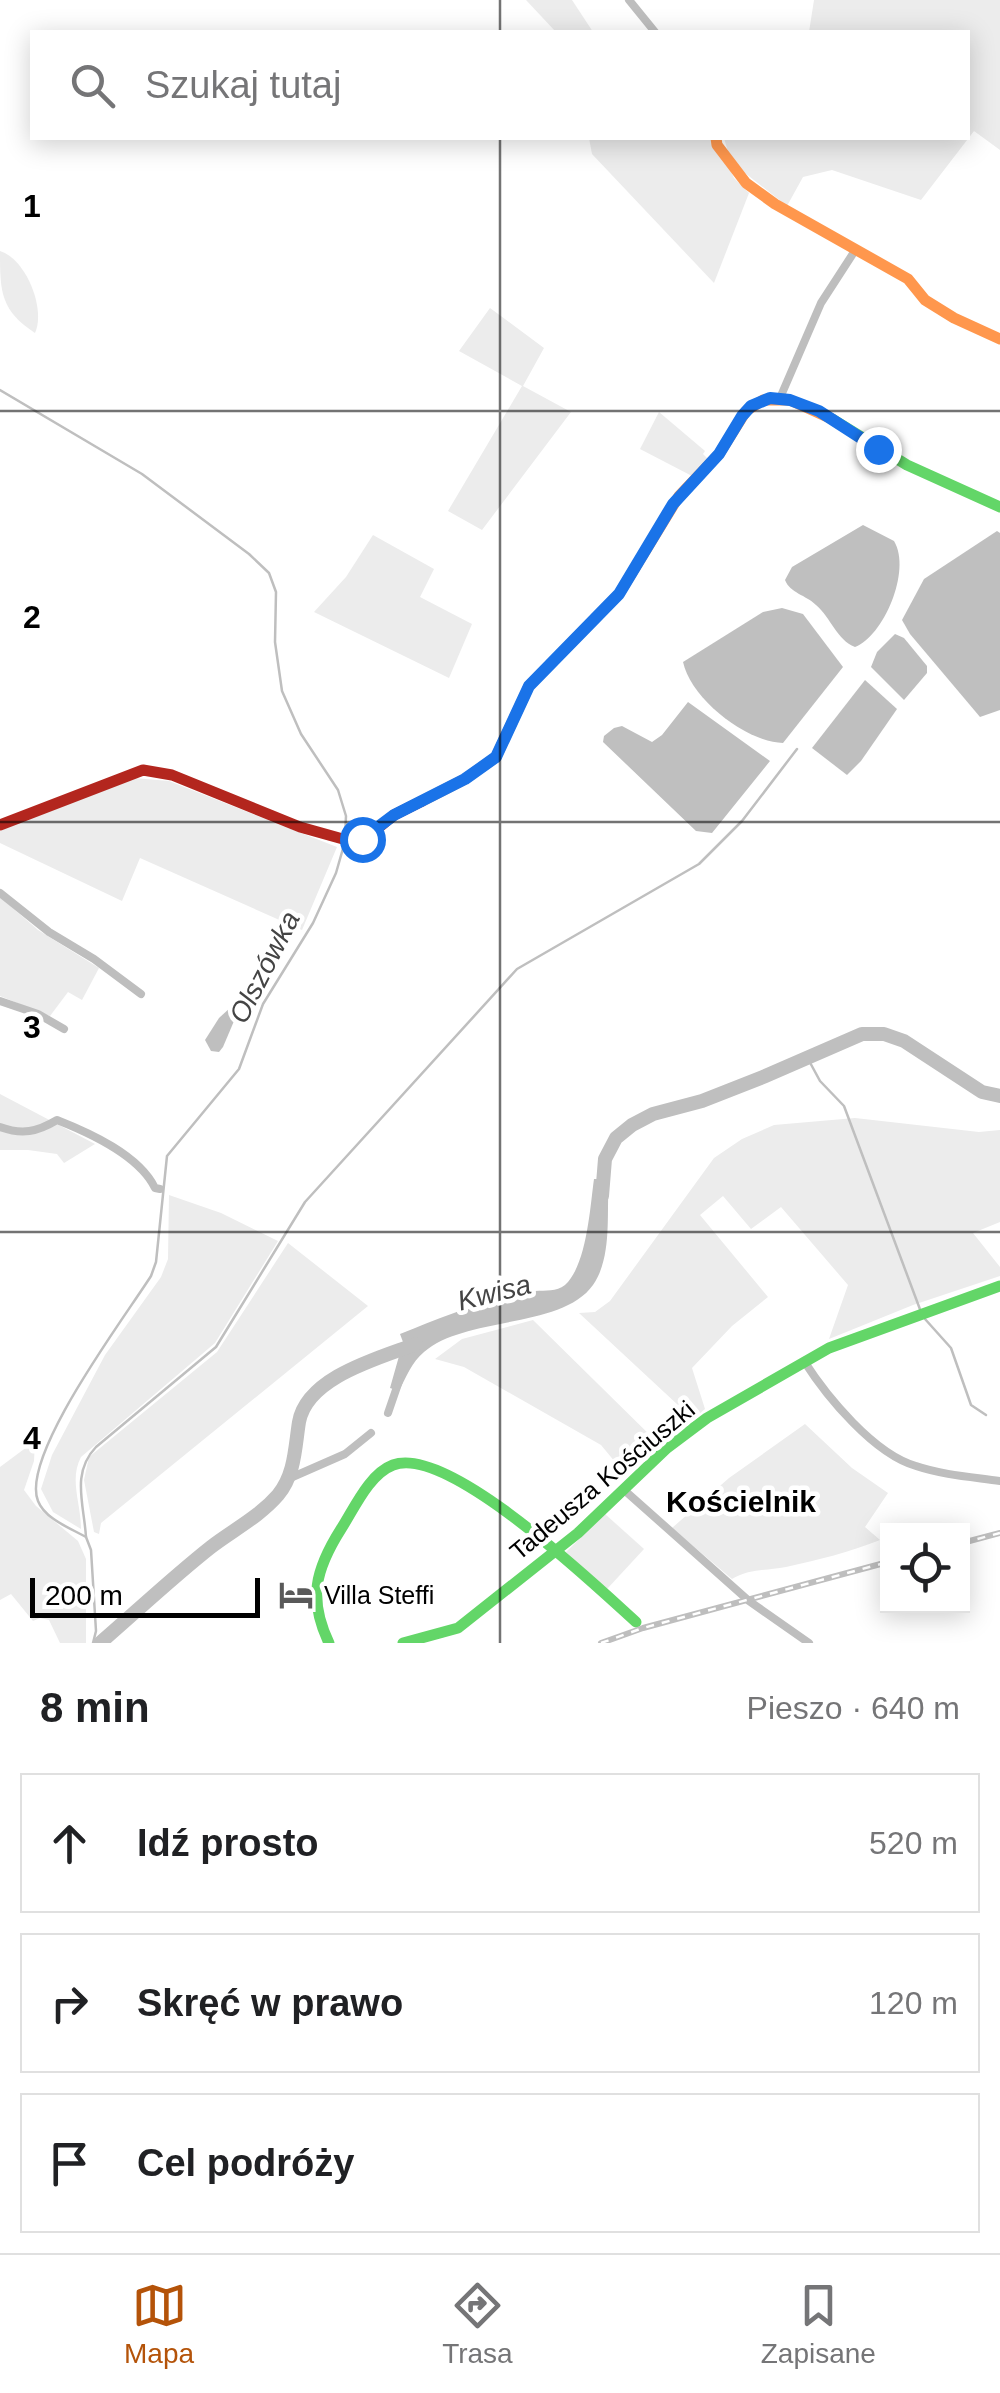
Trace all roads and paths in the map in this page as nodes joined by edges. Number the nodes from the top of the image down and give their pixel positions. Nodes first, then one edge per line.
1 (628, 0) edge
2 (652, 30) edge
3 (717, 140) edge
4 (856, 248) junction
5 (1000, 339) edge
6 (780, 398) junction
7 (1000, 507) edge
8 (0, 825) edge
9 (0, 893) edge
10 (141, 994) dead end
11 (0, 1001) edge
12 (64, 1028) dead end
13 (0, 1126) edge
14 (160, 1189) dead end
15 (1000, 1286) edge
16 (804, 1361) junction
17 (1000, 1482) edge
18 (623, 1489) junction
19 (555, 1550) junction
20 (636, 1622) dead end
21 (329, 1643) edge
22 (403, 1643) edge
23 (809, 1643) edge

1 - 2 street
3 - 4 street
4 - 5 street
4 - 6 street
6 - 7 street
6 - 8 street
9 - 10 street
11 - 12 street
13 - 14 street
15 - 16 street, Tadeusza Kościuszki
16 - 17 street
16 - 18 street, Tadeusza Kościuszki
18 - 19 street, Tadeusza Kościuszki
18 - 23 street
19 - 20 street
19 - 21 street
19 - 22 street, Tadeusza Kościuszki

